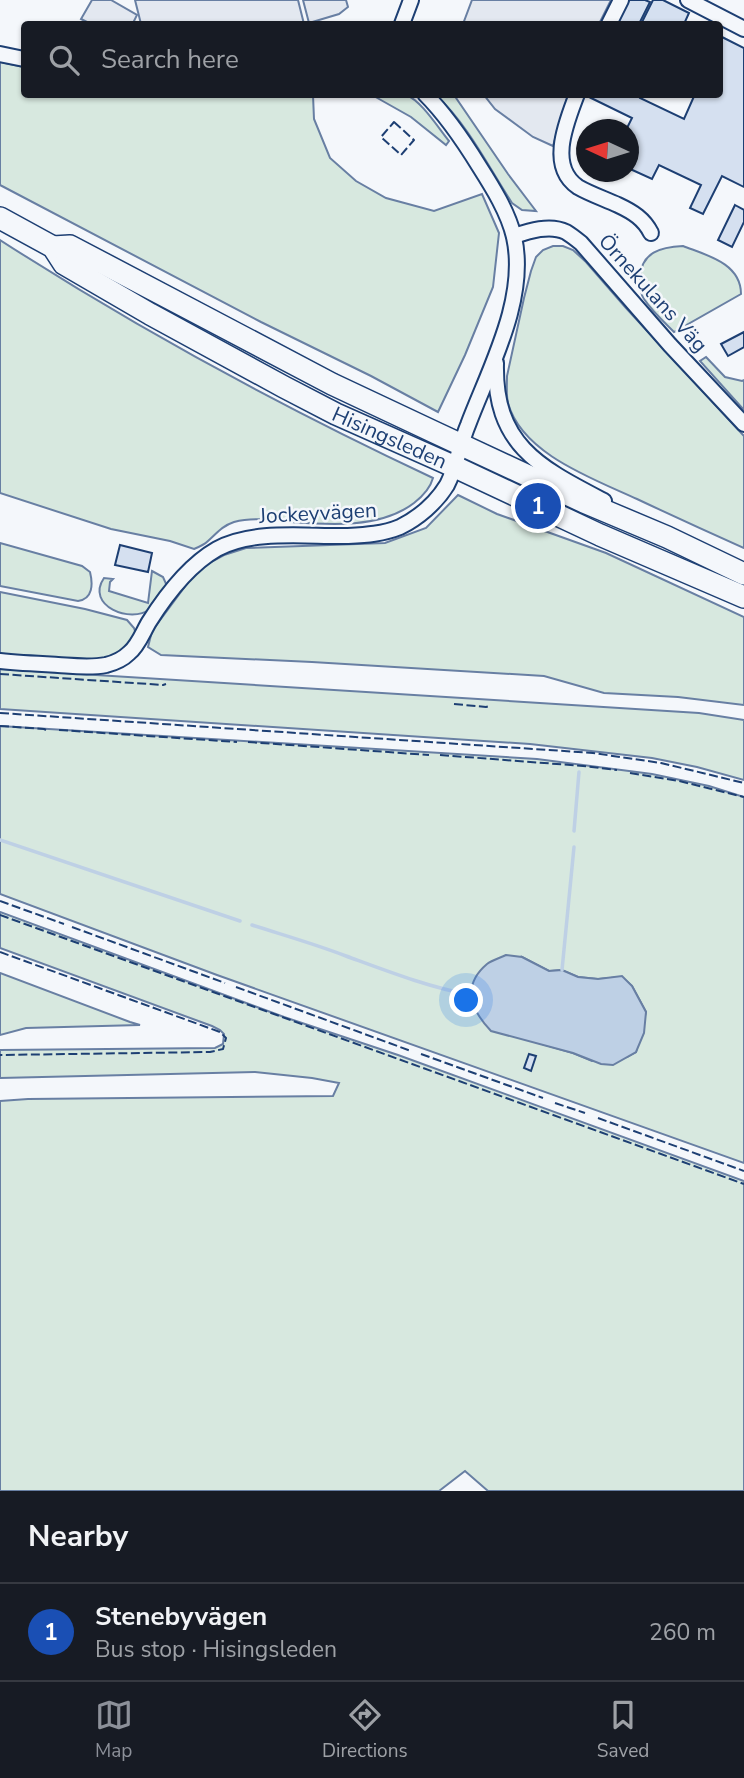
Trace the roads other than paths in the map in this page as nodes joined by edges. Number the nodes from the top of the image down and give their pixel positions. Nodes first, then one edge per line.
1 (411, 0) edge
2 (621, 0) edge
3 (688, 0) edge
4 (403, 21) edge
5 (610, 21) edge
6 (744, 29) edge
7 (0, 54) edge
8 (21, 58) edge
9 (429, 98) edge
10 (576, 98) edge
11 (0, 218) edge
12 (651, 233) dead end
13 (513, 236) junction
14 (53, 247) junction
15 (496, 355) junction
16 (744, 424) edge
17 (461, 445) junction
18 (453, 466) junction
19 (633, 523) junction
20 (744, 574) edge
21 (744, 597) edge
22 (0, 661) edge

1 - 4 street
2 - 5 street
3 - 6 street
7 - 8 street
9 - 13 street
10 - 12 street, Örnekulans Väg
11 - 14 highway, Hisingsleden
13 - 15 street
13 - 16 street, Örnekulans Väg
14 - 17 highway, Hisingsleden
14 - 18 highway, Hisingsleden
15 - 17 street, Jockeyvägen
15 - 19 street
17 - 18 street, Jockeyvägen
17 - 19 highway, Hisingsleden
18 - 21 highway, Hisingsleden
18 - 22 street, Jockeyvägen
19 - 20 highway, Hisingsleden

